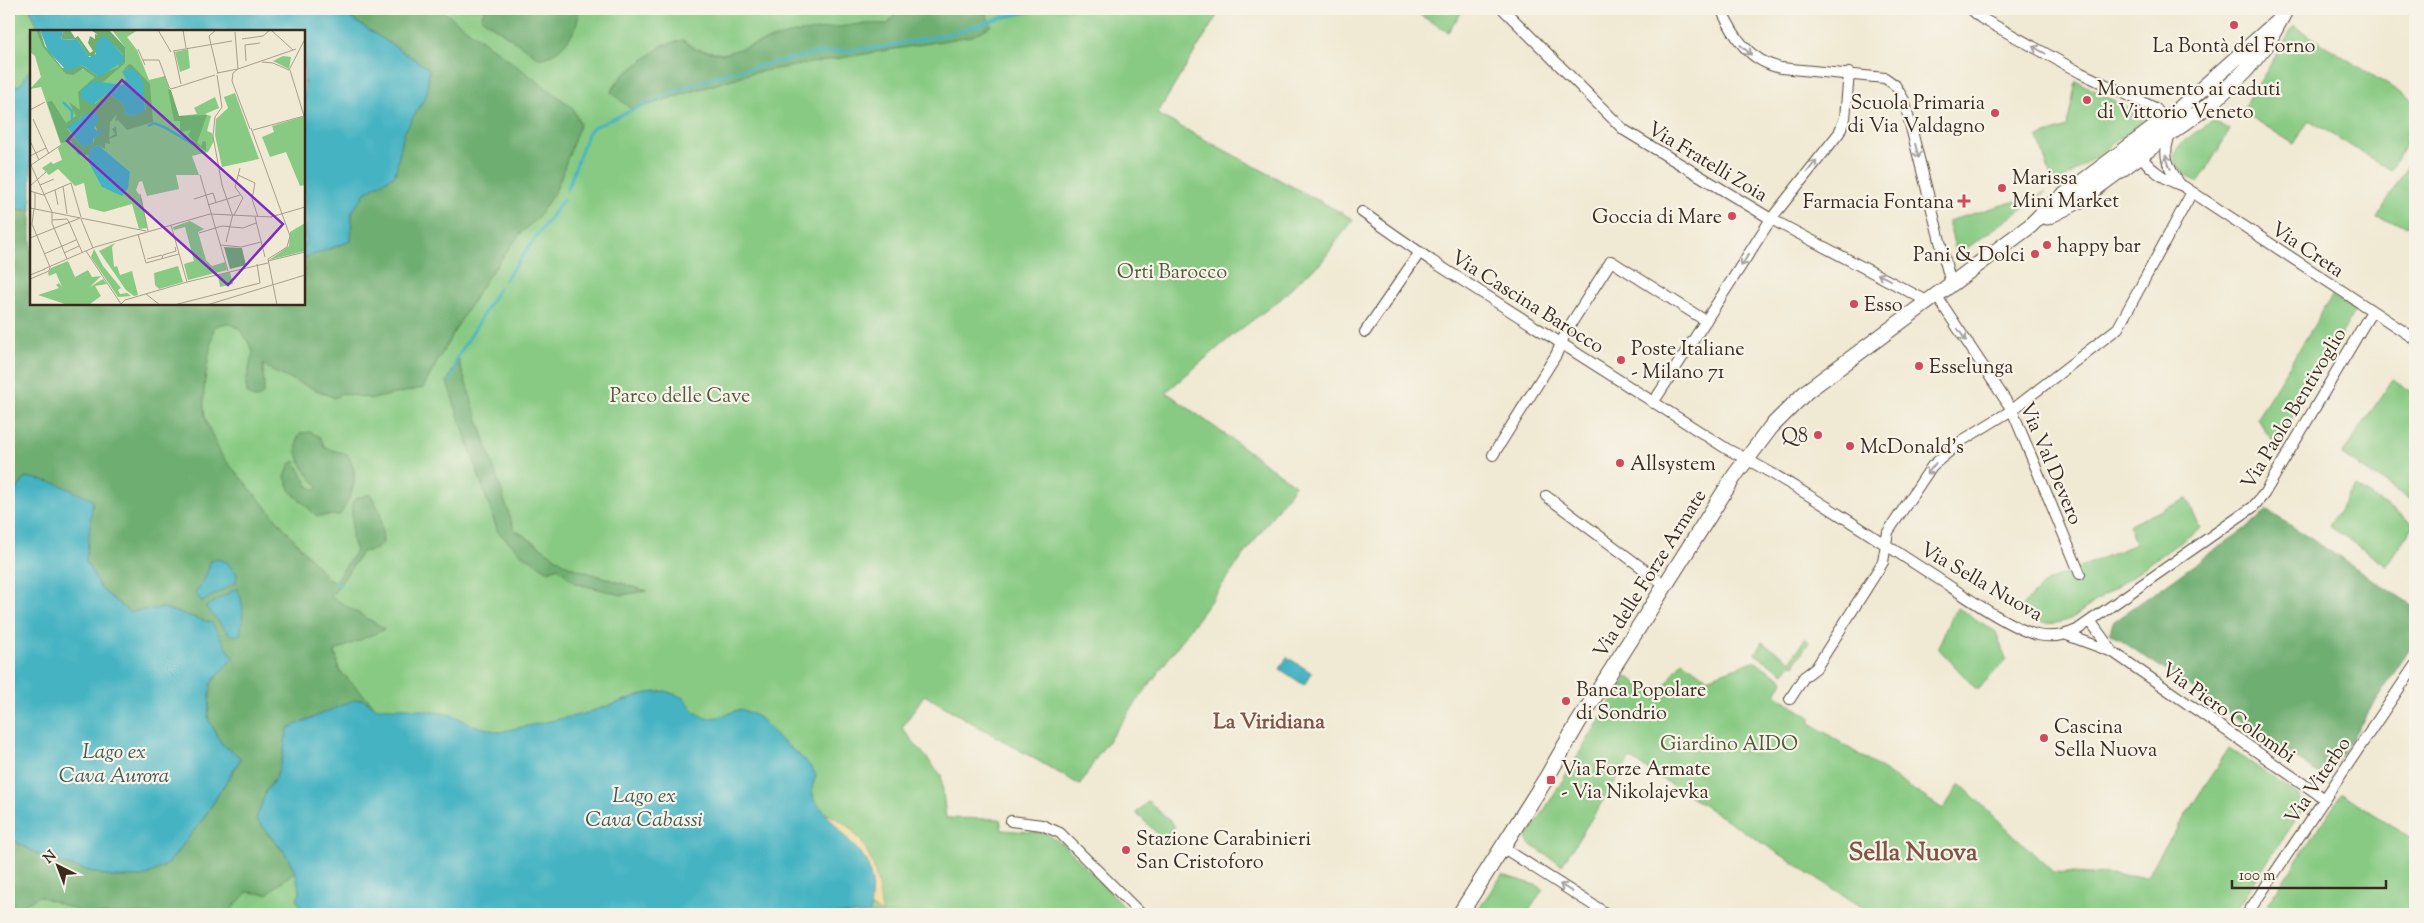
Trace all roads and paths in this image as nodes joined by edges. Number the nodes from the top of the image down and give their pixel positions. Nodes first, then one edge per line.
1 (1503, 9) edge
2 (1721, 9) edge
3 (1971, 9) edge
4 (2282, 15) edge
5 (1849, 73) junction
6 (2168, 127) junction
7 (2140, 149) junction
8 (2187, 189) junction
9 (1362, 212) dead end
10 (1772, 219) junction
11 (1420, 252) junction
12 (1951, 284) junction
13 (1931, 298) junction
14 (2372, 311) junction
15 (1706, 321) junction
16 (1365, 332) dead end
17 (2415, 339) edge
18 (1561, 342) junction
19 (1653, 403) junction
20 (2012, 410) junction
21 (1493, 455) dead end
22 (1746, 458) junction
23 (1546, 496) dead end
24 (1885, 545) junction
25 (2080, 574) dead end
26 (1665, 585) junction
27 (2091, 622) junction
28 (2067, 635) junction
29 (2113, 652) junction
30 (2415, 665) edge
31 (1790, 699) dead end
32 (2325, 799) junction
33 (1011, 822) dead end
34 (1502, 847) junction
35 (1141, 914) edge
36 (1460, 914) edge
37 (1607, 914) edge
38 (2248, 914) edge

1 - 10 street, Via Fratelli Zoia
2 -> 5 street
6 -> 3 street
4 - 6 street, Via delle Forze Armate
10 -> 5 street
5 -> 12 street
6 - 7 street, Via delle Forze Armate
8 -> 6 street, Via Creta
7 - 8 street, Via Creta
7 - 12 street, Via delle Forze Armate
8 - 14 street, Via Creta
8 - 20 street
9 - 11 street, Via Cascina Barocco
13 -> 10 street, Via Fratelli Zoia
10 -> 15 street
11 - 16 street
11 - 18 street, Via Cascina Barocco
12 - 13 street, Via delle Forze Armate
13 -> 20 street, Via Val Devero
13 - 22 street, Via delle Forze Armate
14 - 17 street, Via Creta
14 - 27 street, Via Paolo Bentivoglio
15 - 18 street
15 - 19 street
18 - 19 street, Via Cascina Barocco
18 - 21 street
19 - 22 street, Via Cascina Barocco
20 -> 24 street
20 - 25 street, Via Val Devero
22 - 24 street, Via Sella Nuova
22 - 26 street, Via delle Forze Armate
23 - 26 street
24 - 28 street, Via Sella Nuova
24 - 31 street
26 - 34 street, Via delle Forze Armate
27 - 28 street, Via Sella Nuova
27 - 29 street, Via Piero Colombi
28 - 29 street, Via Piero Colombi
29 - 32 street, Via Piero Colombi
30 - 32 street, Via Viterbo
32 - 38 street, Via Viterbo
33 - 35 street
34 - 36 street, Via delle Forze Armate
37 -> 34 street

